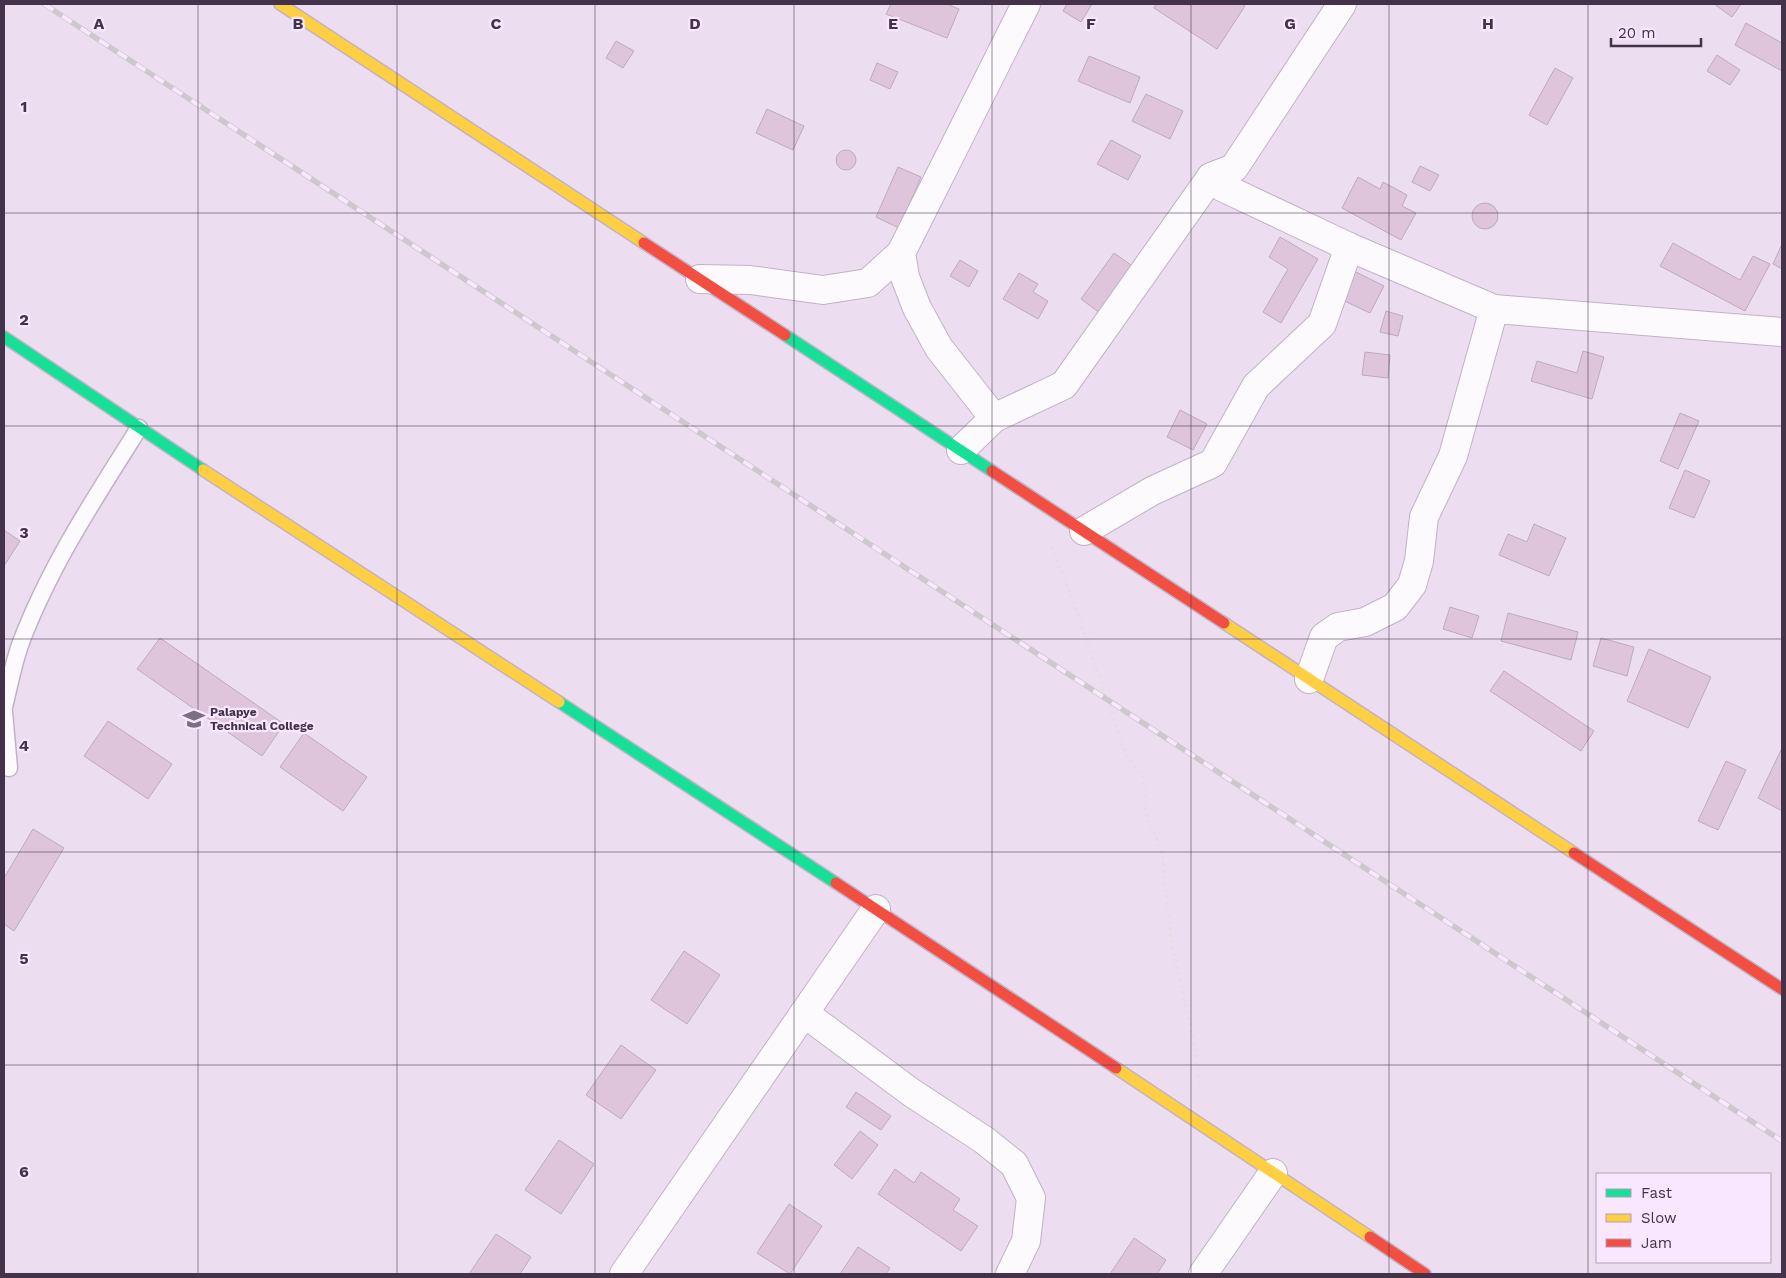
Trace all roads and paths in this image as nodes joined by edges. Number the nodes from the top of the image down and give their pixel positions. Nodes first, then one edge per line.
1 (280, 4) edge
2 (1026, 4) edge
3 (1342, 4) edge
4 (1211, 177) junction
5 (1349, 246) junction
6 (901, 253) junction
7 (700, 279) junction
8 (1494, 309) junction
9 (1782, 332) edge
10 (4, 337) edge
11 (994, 418) junction
12 (139, 428) junction
13 (961, 450) junction
14 (1084, 531) junction
15 (1050, 541) dead end
16 (1309, 679) junction
17 (4, 707) edge
18 (4, 712) edge
19 (9, 768) dead end
20 (876, 909) junction
21 (1782, 989) edge
22 (804, 1013) junction
23 (1204, 1127) junction
24 (1273, 1173) junction
25 (1423, 1273) edge
26 (624, 1274) edge
27 (1010, 1274) edge
28 (1203, 1274) edge

1 - 7 street
2 - 6 street
3 - 4 street
4 - 5 street
4 - 11 street
5 - 8 street
5 - 14 street
6 - 7 street
6 - 11 street
7 - 13 street
8 - 9 street
8 - 16 street
10 - 12 street
11 - 13 street
12 - 17 lane
12 - 20 street
13 - 14 street
14 - 16 street
15 - 23 path
16 - 21 street
18 - 19 lane
20 - 22 street
20 - 23 street
22 - 26 street
22 - 27 street
23 - 24 street
24 - 25 street
24 - 28 street

